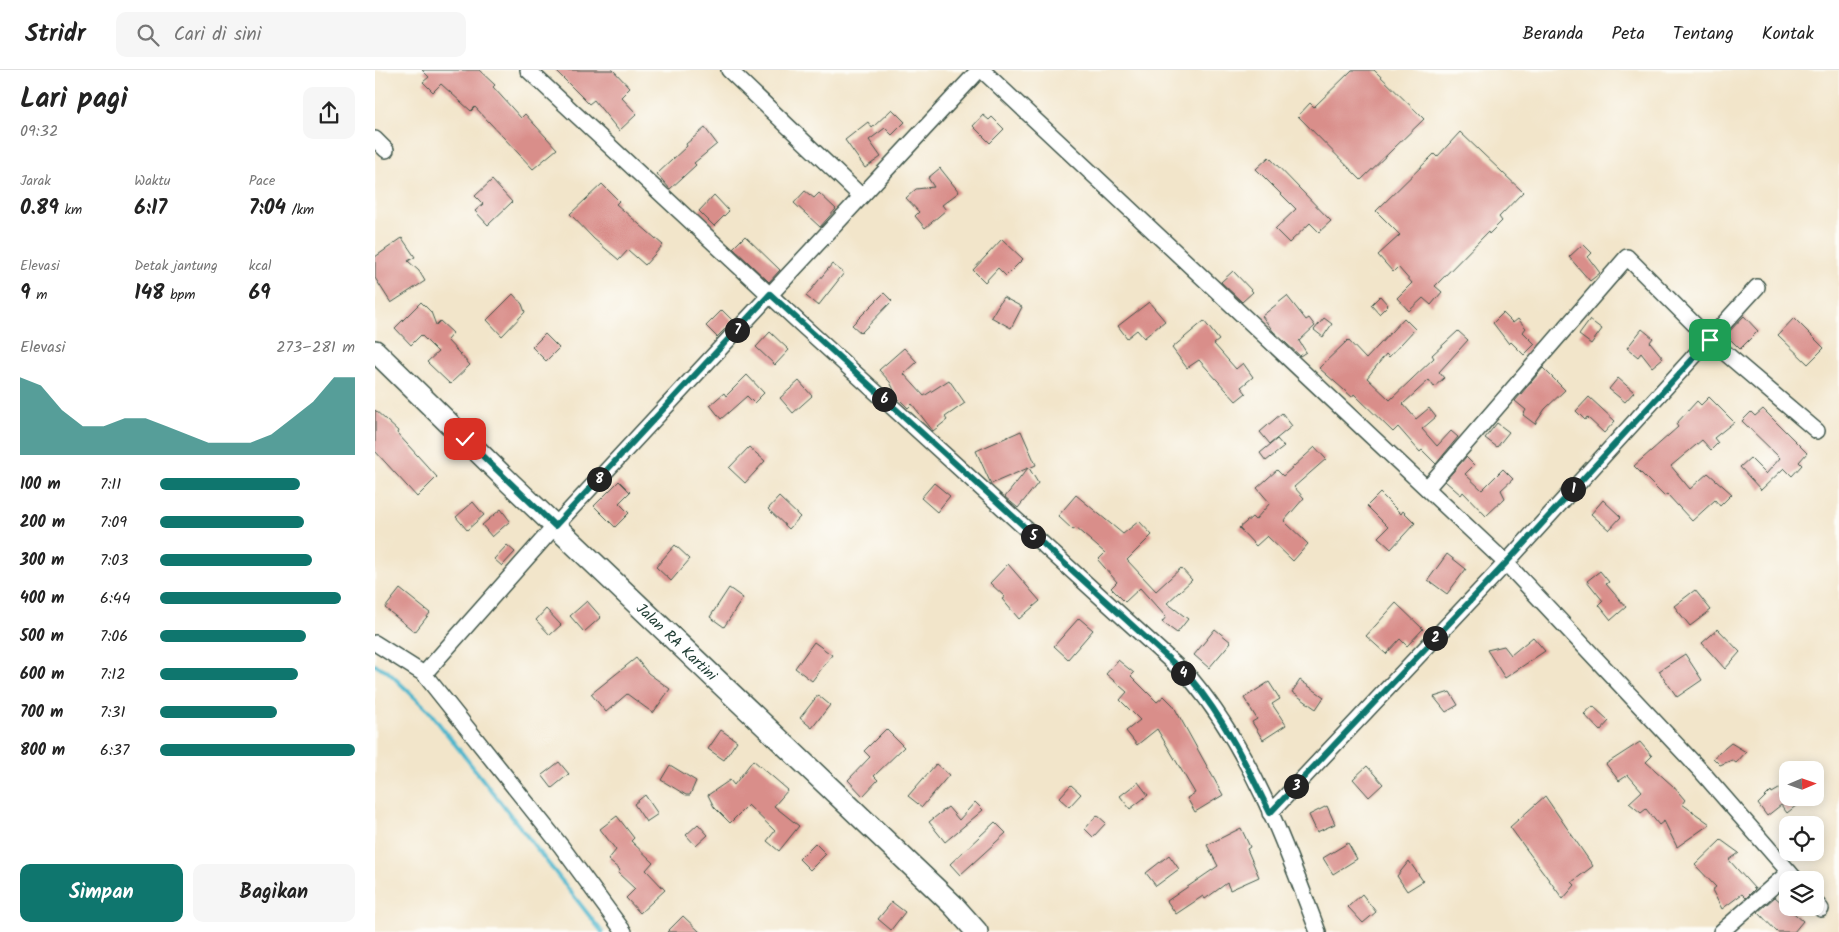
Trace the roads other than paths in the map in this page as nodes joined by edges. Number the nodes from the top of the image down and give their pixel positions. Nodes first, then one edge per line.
1 (528, 70) edge
2 (729, 70) edge
3 (980, 70) edge
4 (375, 139) edge
5 (386, 150) dead end
6 (861, 196) junction
7 (1757, 287) dead end
8 (770, 294) junction
9 (1710, 340) junction
10 (375, 351) edge
11 (1817, 431) dead end
12 (1427, 488) junction
13 (555, 526) junction
14 (1506, 563) junction
15 (375, 643) edge
16 (424, 674) junction
17 (1270, 813) junction
18 (1788, 871) edge
19 (1779, 886) edge
20 (624, 932) edge
21 (977, 932) edge
22 (1318, 932) edge
23 (1721, 932) edge

1 - 8 street
2 - 6 street
3 - 6 street
3 - 12 street
4 - 5 street
6 - 8 street
7 - 9 street
8 - 13 street
8 - 17 street
9 - 11 street
9 - 12 street
9 - 14 street
10 - 13 main road, Jalan RA Kartini
12 - 14 street
13 - 16 street
13 - 21 main road, Jalan RA Kartini
14 - 17 street
14 - 18 street
15 - 16 street
16 - 20 street
17 - 22 street
19 - 23 street

